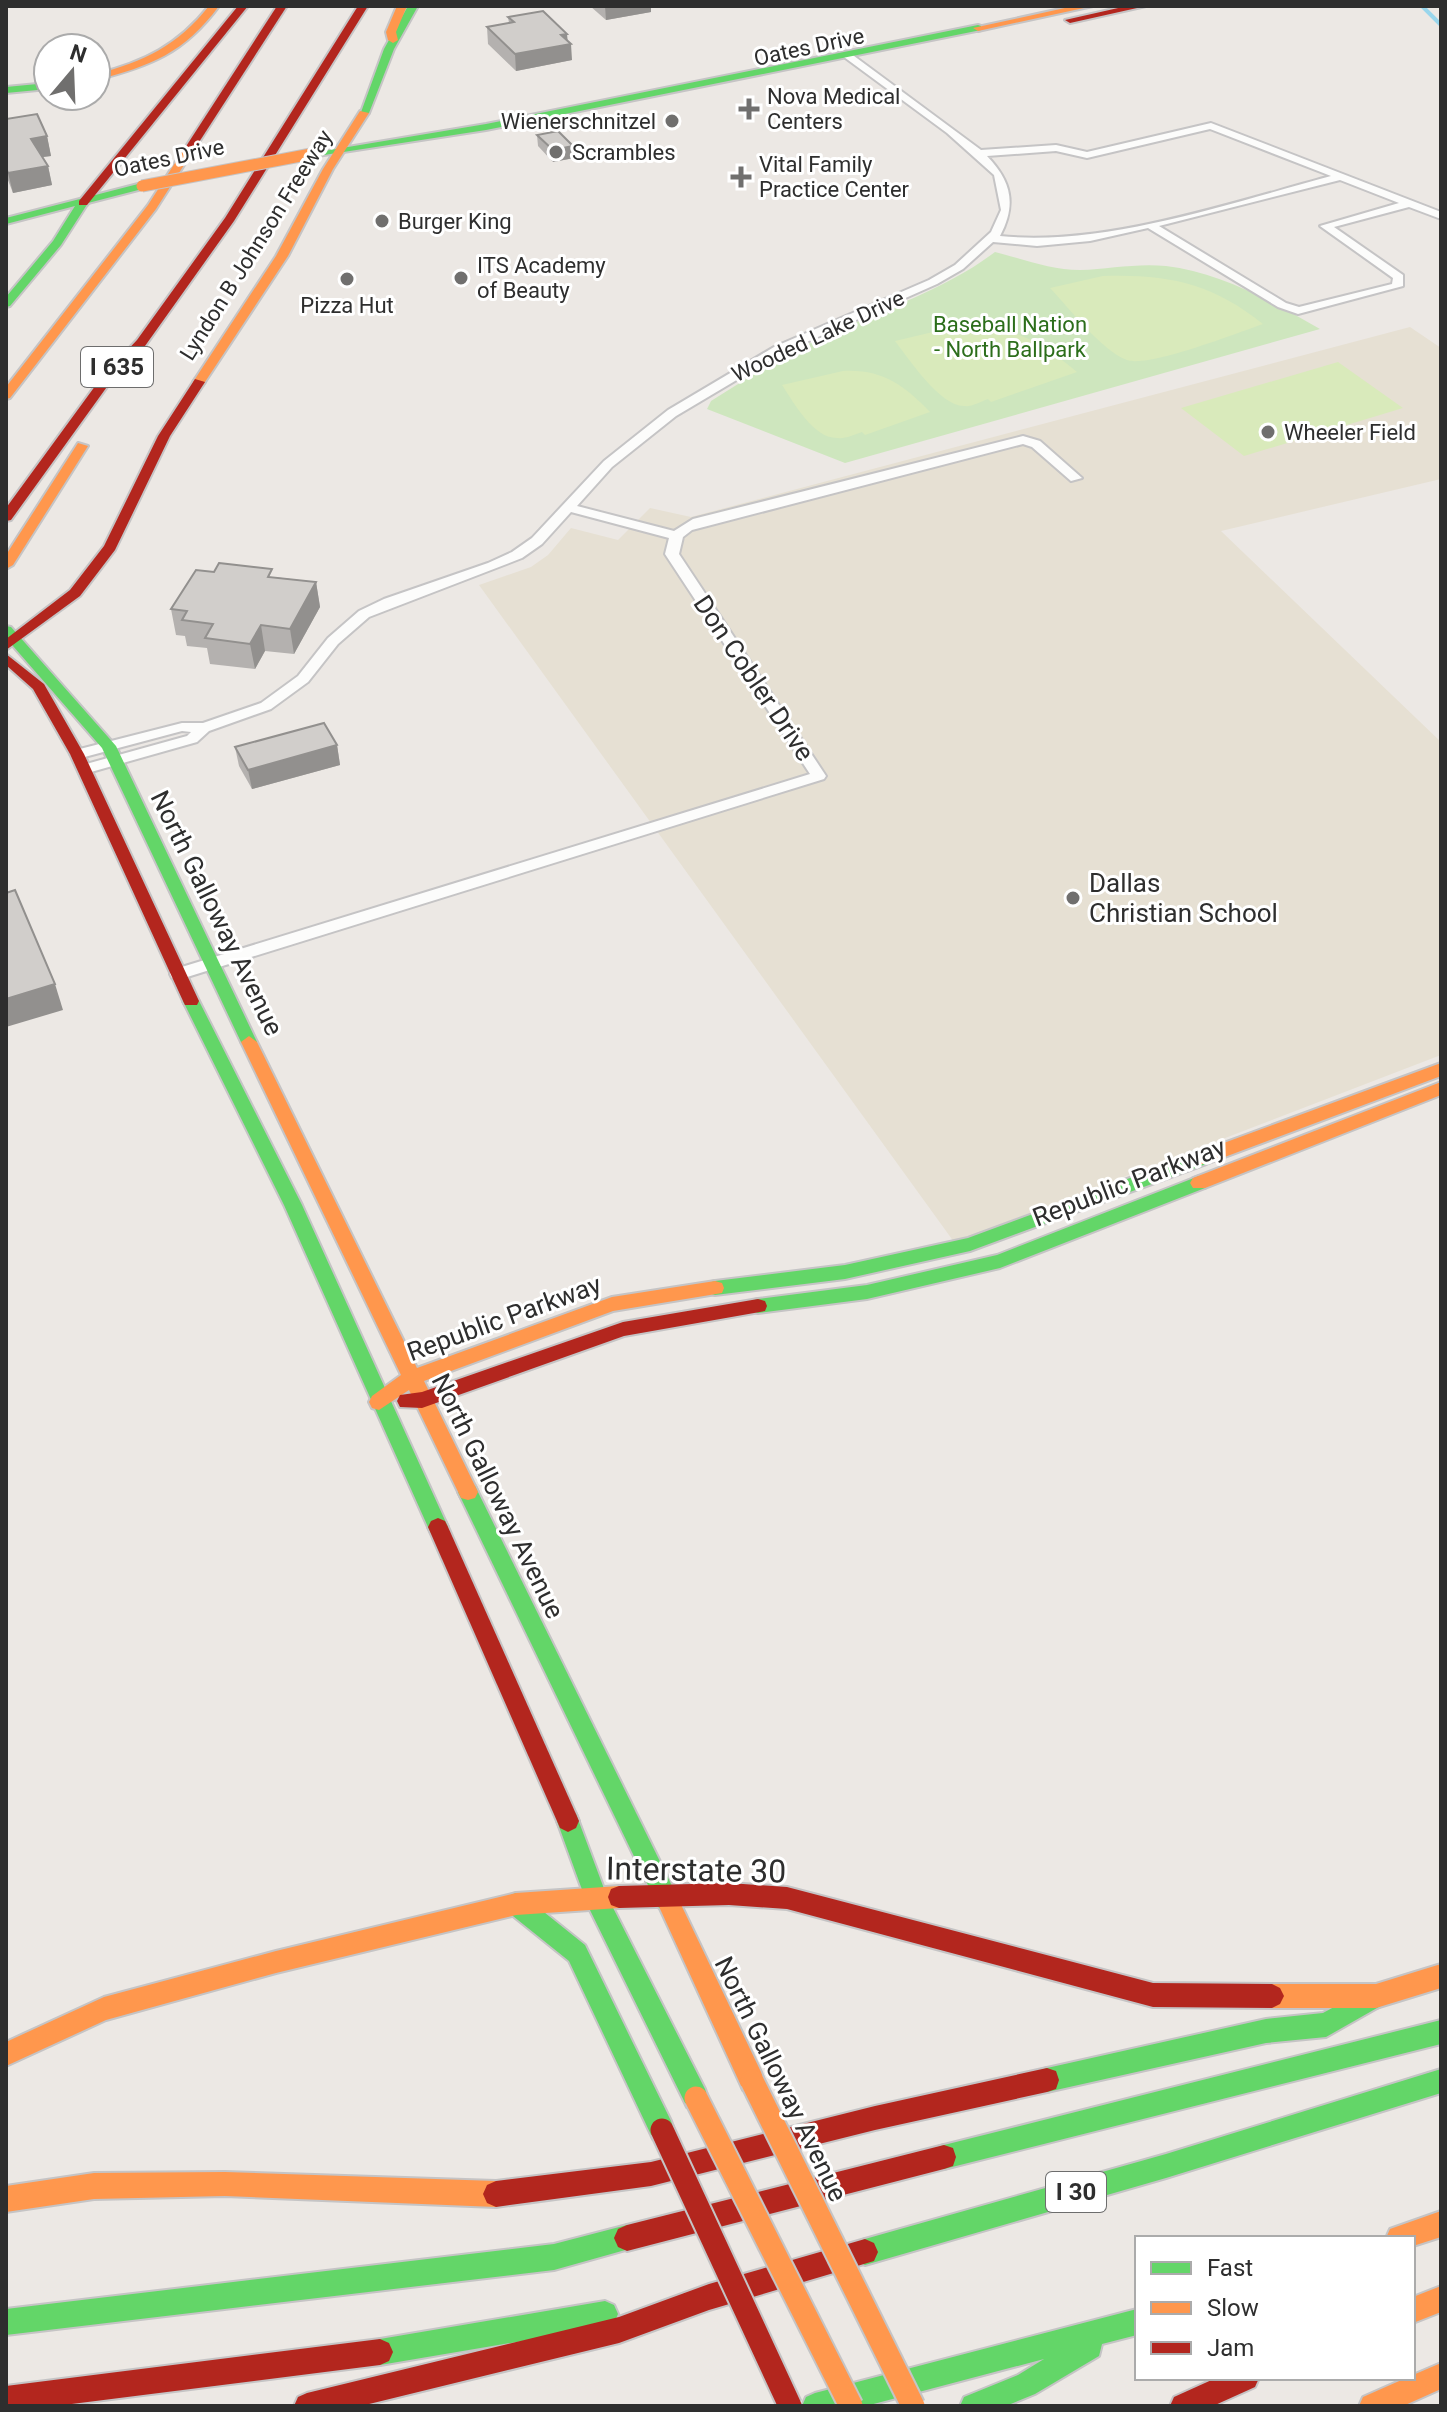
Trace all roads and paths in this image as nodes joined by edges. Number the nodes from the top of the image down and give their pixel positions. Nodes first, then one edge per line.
1 (214, 6) edge
2 (243, 6) edge
3 (282, 6) edge
4 (363, 6) edge
5 (402, 6) edge
6 (413, 6) edge
7 (1088, 6) edge
8 (1141, 6) edge
9 (393, 40) junction
10 (857, 57) junction
11 (112, 73) edge
12 (32, 88) edge
13 (6, 90) edge
14 (1192, 118) dead end
15 (1211, 126) junction
16 (357, 128) junction
17 (424, 138) junction
18 (342, 149) junction
19 (979, 153) junction
20 (1341, 177) junction
21 (83, 203) junction
22 (1410, 204) junction
23 (1441, 216) edge
24 (6, 221) edge
25 (1150, 225) junction
26 (991, 238) junction
27 (6, 304) edge
28 (68, 312) junction
29 (141, 343) junction
30 (6, 369) edge
31 (6, 395) edge
32 (1076, 478) dead end
33 (566, 507) junction
34 (6, 517) edge
35 (676, 536) junction
36 (6, 565) edge
37 (9, 639) edge
38 (11, 666) edge
39 (112, 754) junction
40 (81, 762) junction
41 (214, 962) junction
42 (178, 974) junction
43 (1441, 1069) edge
44 (1441, 1088) edge
45 (709, 1288) junction
46 (711, 1312) junction
47 (411, 1378) junction
48 (422, 1400) junction
49 (379, 1402) junction
50 (489, 1585) junction
51 (596, 1898) junction
52 (664, 1898) junction
53 (516, 1904) junction
54 (1441, 1976) edge
55 (1376, 1996) junction
56 (1441, 2032) edge
57 (6, 2054) edge
58 (1441, 2081) edge
59 (6, 2199) edge
60 (1441, 2224) edge
61 (1405, 2236) edge
62 (709, 2297) junction
63 (1441, 2299) edge
64 (1415, 2309) edge
65 (6, 2322) edge
66 (1132, 2324) edge
67 (1441, 2376) edge
68 (1242, 2380) edge
69 (6, 2399) edge
70 (307, 2406) edge
71 (790, 2406) edge
72 (815, 2406) edge
73 (851, 2406) edge
74 (913, 2406) edge
75 (973, 2406) edge
76 (1183, 2406) edge
77 (1372, 2406) edge

1 - 11 main road
2 - 21 main road
3 - 28 main road, I 635
4 - 29 main road, Lyndon B Johnson Freeway / I 635
5 - 9 main road
6 - 9 main road, Lyndon B Johnson Freeway
7 - 10 main road, Oates Drive
8 - 10 main road, Oates Drive
9 - 16 main road, Lyndon B Johnson Freeway
10 - 17 main road, Oates Drive
10 - 19 street, Wooded Lake Drive
12 - 13 main road
14 - 15 street
15 - 19 street
15 - 20 street
16 - 17 main road
16 - 18 main road, Lyndon B Johnson Freeway
17 - 18 main road, Oates Drive
18 - 21 main road, Oates Drive, bridge
18 - 37 main road, Lyndon B Johnson Freeway
19 - 26 street, Wooded Lake Drive
20 - 22 street
20 - 25 street
21 - 24 main road, Oates Drive
21 - 27 main road
22 - 23 street
22 - 25 street
25 - 26 street
26 - 33 street, Wooded Lake Drive
28 - 30 main road
28 - 31 main road, I 635
29 - 34 main road, Lyndon B Johnson Freeway / I 635
29 - 36 main road
32 - 35 street
33 - 35 street
33 - 39 street, Wooded Lake Drive
35 - 41 street, Don Cobler Drive
37 - 39 main road, North Galloway Avenue
38 - 40 main road, North Galloway Avenue
39 - 40 street, Wooded Lake Drive
39 - 41 main road, North Galloway Avenue
40 - 42 main road, North Galloway Avenue
41 - 42 street, Don Cobler Drive
41 - 47 main road, North Galloway Avenue
42 - 49 main road, North Galloway Avenue
43 - 45 main road, Republic Parkway
44 - 46 main road, Republic Parkway
45 - 46 main road
45 - 47 main road, Republic Parkway
46 - 48 main road, Republic Parkway
47 - 48 main road, North Galloway Avenue
47 - 49 main road, Republic Parkway
48 - 49 main road, Republic Parkway
48 - 50 main road, North Galloway Avenue
49 - 50 main road, North Galloway Avenue
50 - 51 main road, North Galloway Avenue
50 - 52 main road, North Galloway Avenue
51 - 52 main road, Interstate 30
51 - 53 main road, Interstate 30
51 - 73 main road, North Galloway Avenue, bridge
52 - 55 main road, Interstate 30
52 - 74 main road, North Galloway Avenue, bridge
53 - 57 main road, Interstate 30
53 - 71 main road, bridge
54 - 55 main road, Interstate 30
55 - 59 main road
56 - 65 main road
58 - 62 main road, I 30
60 - 61 main road
62 - 69 main road
62 - 70 main road, I 30
63 - 64 main road
66 - 72 main road
66 - 75 main road
67 - 77 main road
68 - 76 main road

